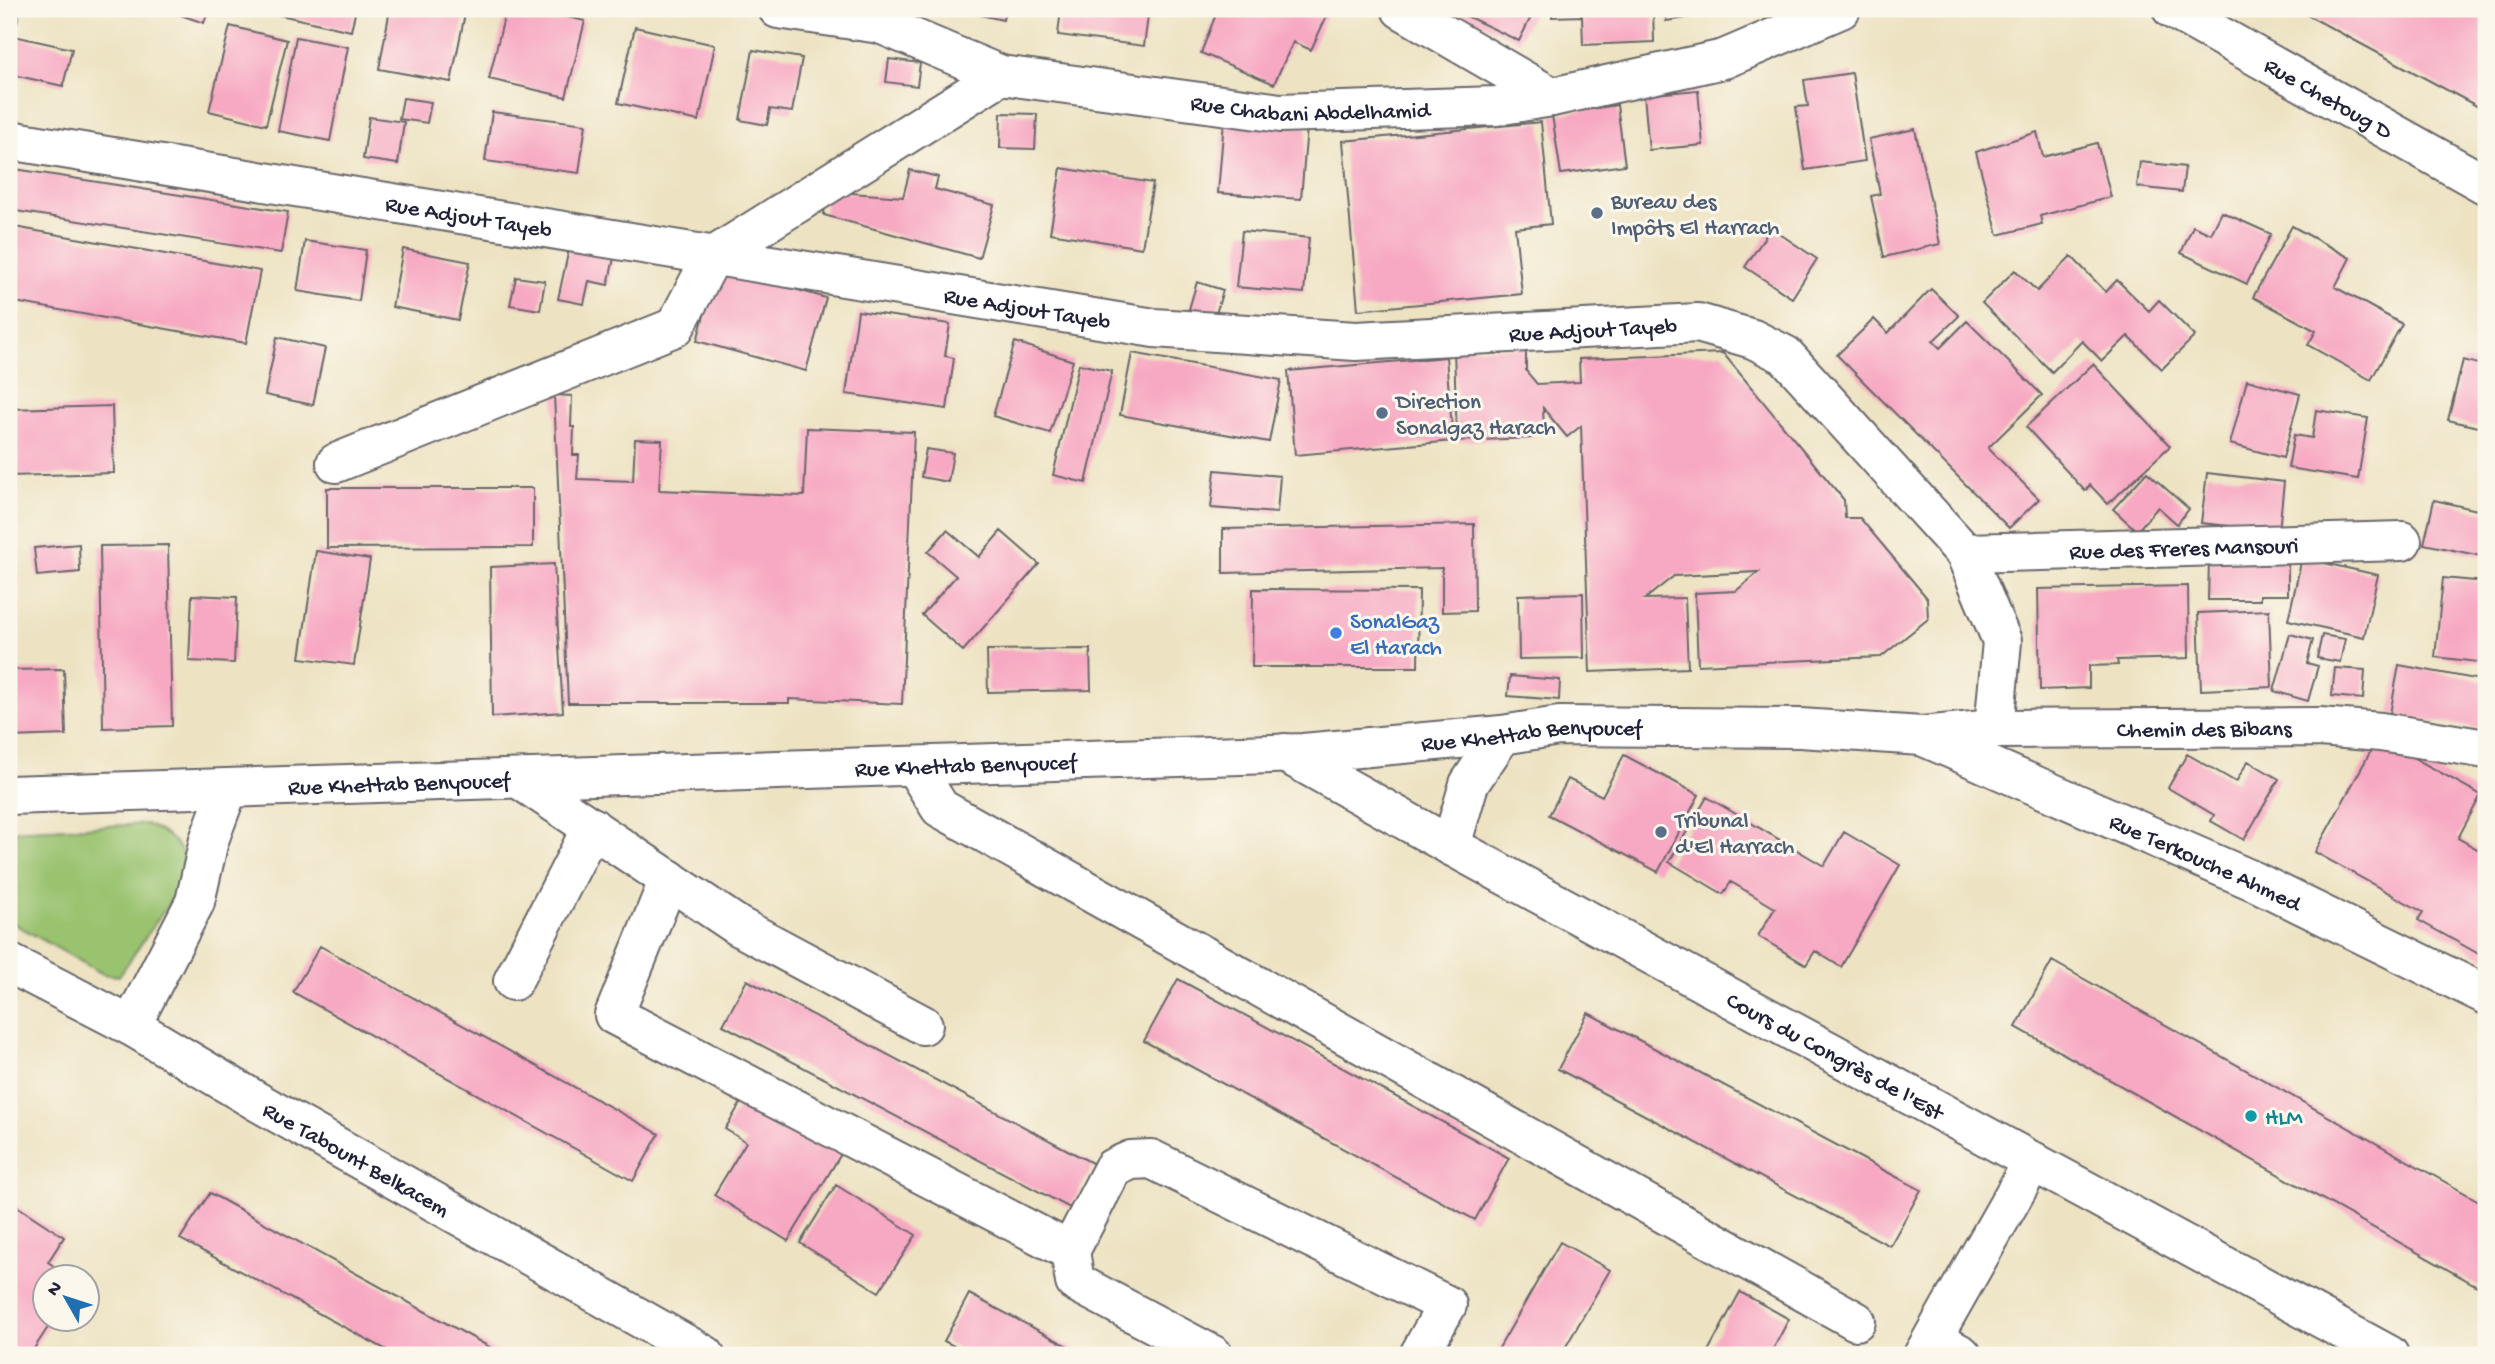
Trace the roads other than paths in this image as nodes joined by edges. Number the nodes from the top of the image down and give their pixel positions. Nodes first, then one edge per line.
1 (778, 9) edge
2 (1401, 9) edge
3 (1841, 9) edge
4 (2172, 9) edge
5 (1001, 75) junction
6 (1552, 97) junction
7 (9, 140) edge
8 (2486, 185) edge
9 (712, 257) junction
10 (335, 463) dead end
11 (2402, 541) dead end
12 (1965, 553) junction
13 (1994, 729) junction
14 (1502, 735) junction
15 (1922, 736) junction
16 (2486, 749) edge
17 (1285, 753) junction
18 (914, 766) junction
19 (519, 779) junction
20 (228, 789) junction
21 (9, 795) edge
22 (592, 827) junction
23 (1451, 846) junction
24 (669, 879) junction
25 (9, 963) edge
26 (513, 981) dead end
27 (2486, 995) edge
28 (923, 1025) dead end
29 (131, 1026) junction
30 (2033, 1161) junction
31 (1070, 1251) junction
32 (1856, 1321) dead end
33 (1939, 1350) edge
34 (705, 1355) edge
35 (1213, 1355) edge
36 (1419, 1355) edge
37 (2389, 1355) edge

1 - 5 street, Rue Chabani Abdelhamid
2 - 6 street
3 - 6 street, Rue Chabani Abdelhamid
4 - 8 street, Rue Chetoug D
5 - 6 street, Rue Chabani Abdelhamid
5 - 9 street
7 - 9 street, Rue Adjout Tayeb
9 - 10 street
9 - 12 street, Rue Adjout Tayeb
11 - 12 street, Rue des Freres Mansouri
12 - 13 street, Rue Adjout Tayeb
13 - 15 street, Chemin des Bibans
13 - 16 street, Chemin des Bibans
14 - 15 street, Rue Khettab Benyoucef
14 - 17 street, Rue Khettab Benyoucef
14 - 23 street
15 - 27 street, Rue Terkouche Ahmed
17 - 18 street, Rue Khettab Benyoucef
17 - 23 street, Cours du Congrès de l'Est
18 - 19 street, Rue Khettab Benyoucef
18 - 32 street
19 - 20 street, Rue Khettab Benyoucef
19 - 22 street
20 - 21 street, Rue Khettab Benyoucef
20 - 29 street
22 - 24 street
22 - 26 street
23 - 30 street, Cours du Congrès de l'Est
24 - 28 street
24 - 31 street
25 - 29 street, Rue Tabount Belkacem
29 - 34 street, Rue Tabount Belkacem
30 - 33 street
30 - 37 street, Cours du Congrès de l'Est
31 - 35 street
31 - 36 street

